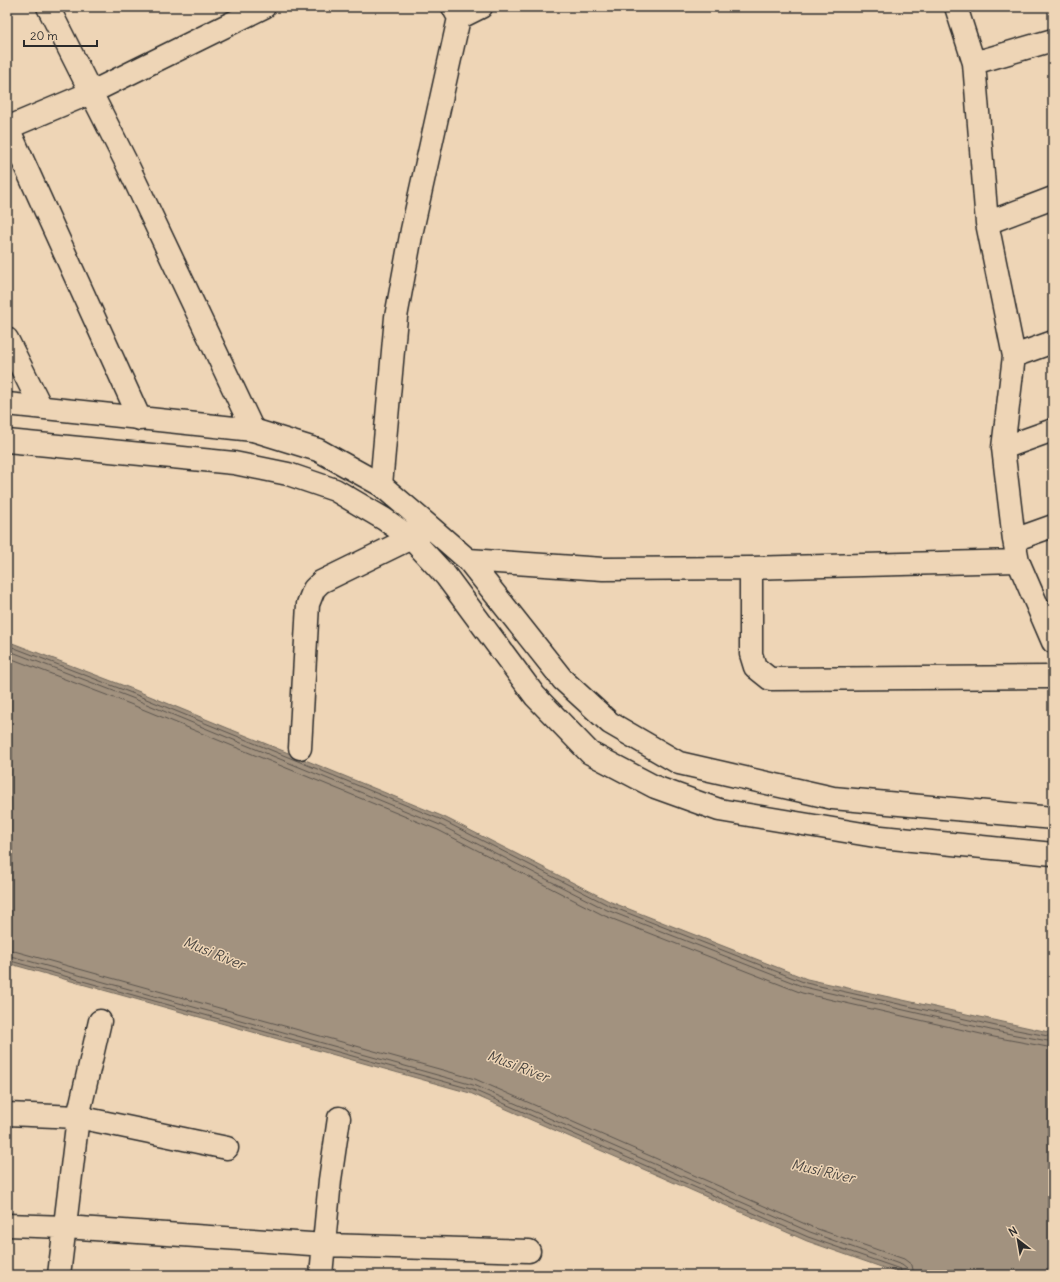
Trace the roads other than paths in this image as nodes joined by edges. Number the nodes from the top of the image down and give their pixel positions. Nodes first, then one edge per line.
1 (48, 7) edge
2 (264, 7) edge
3 (481, 7) edge
4 (956, 7) edge
5 (456, 12) edge
6 (1053, 40) edge
7 (974, 63) junction
8 (90, 93) junction
9 (7, 128) edge
10 (1053, 198) edge
11 (987, 223) junction
12 (7, 339) edge
13 (1053, 342) edge
14 (1014, 356) junction
15 (7, 404) edge
16 (41, 407) junction
17 (140, 419) junction
18 (253, 430) junction
19 (1053, 430) edge
20 (7, 441) edge
21 (1003, 448) junction
22 (381, 485) junction
23 (429, 526) junction
24 (1053, 526) edge
25 (411, 538) junction
26 (1016, 550) junction
27 (468, 560) junction
28 (751, 568) junction
29 (1053, 640) edge
30 (1053, 677) edge
31 (300, 748) dead end
32 (1053, 818) edge
33 (1053, 854) edge
34 (100, 1021) dead end
35 (7, 1114) edge
36 (78, 1117) junction
37 (339, 1118) dead end
38 (227, 1148) dead end
39 (7, 1225) edge
40 (65, 1226) junction
41 (325, 1245) junction
42 (529, 1251) dead end
43 (60, 1275) edge
44 (321, 1275) edge

1 - 8 street
2 - 8 street
3 - 5 street
4 - 7 street
5 - 22 street
6 - 7 street
7 - 11 street
8 - 9 street
8 - 18 street
9 - 17 street
10 - 11 street
11 - 14 street
12 - 16 street
13 - 14 street
14 - 21 street
15 - 16 street
16 - 17 street
17 - 18 street
18 - 22 street
19 - 21 street
20 - 25 street
21 - 26 street
22 - 23 street
23 - 25 street
23 - 27 street
24 - 26 street
25 - 31 street
25 - 33 street
26 - 28 street
26 - 29 street
27 - 28 street
27 - 32 street
28 - 30 street
34 - 36 street
35 - 36 street
36 - 38 street
36 - 40 street
37 - 41 street
39 - 40 street
40 - 41 street
40 - 43 street
41 - 42 street
41 - 44 street

